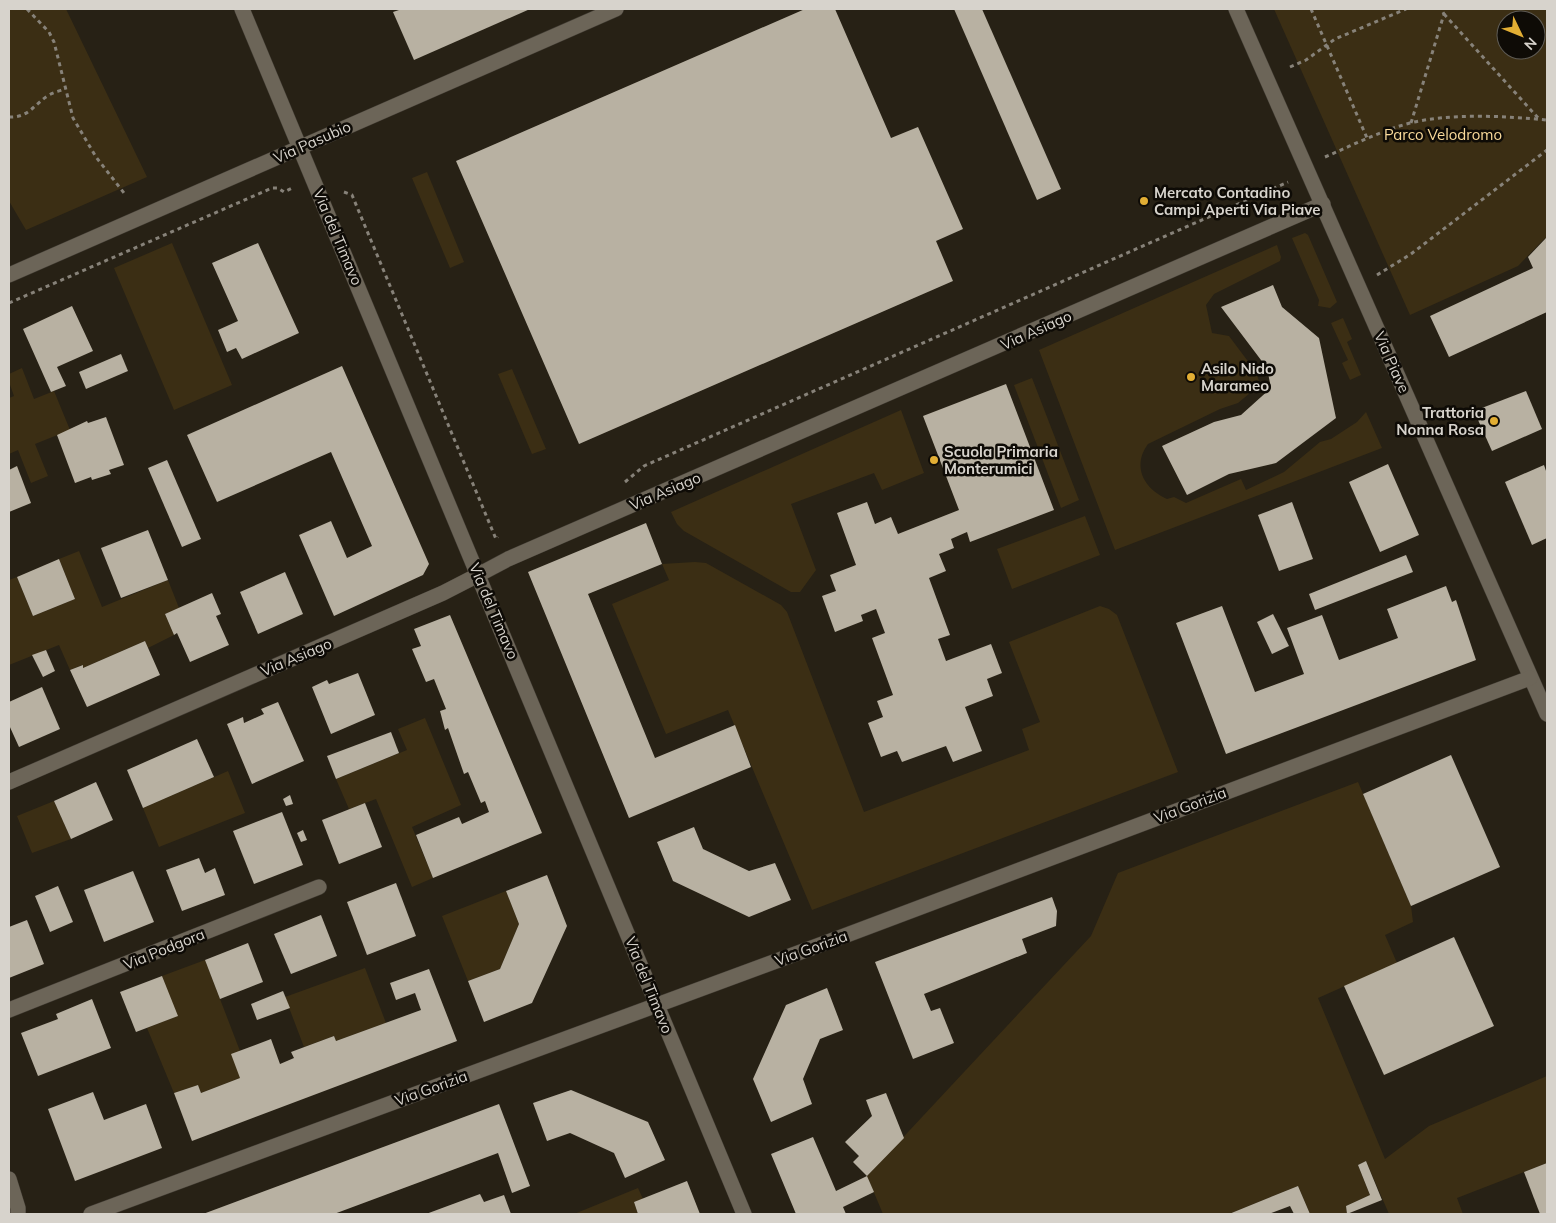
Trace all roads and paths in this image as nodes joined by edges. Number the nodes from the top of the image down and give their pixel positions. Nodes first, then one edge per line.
1 (27, 9) edge
2 (242, 9) edge
3 (616, 9) edge
4 (1236, 9) edge
5 (1311, 9) edge
6 (1406, 9) edge
7 (1441, 9) edge
8 (1444, 14) junction
9 (1327, 45) junction
10 (1290, 68) dead end
11 (64, 89) junction
12 (9, 117) edge
13 (1539, 119) junction
14 (1547, 120) edge
15 (1411, 123) junction
16 (1367, 138) junction
17 (300, 148) junction
18 (1547, 150) edge
19 (1321, 159) dead end
20 (1294, 179) dead end
21 (340, 191) dead end
22 (284, 192) dead end
23 (124, 193) dead end
24 (1323, 204) junction
25 (9, 275) edge
26 (1373, 278) dead end
27 (9, 303) edge
28 (638, 470) dead end
29 (496, 539) dead end
30 (478, 575) junction
31 (1530, 678) junction
32 (1547, 714) edge
33 (9, 782) edge
34 (319, 887) dead end
35 (657, 1005) junction
36 (9, 1010) edge
37 (9, 1179) edge
38 (18, 1214) edge
39 (91, 1214) edge
40 (744, 1214) edge

1 - 11 path
2 - 17 street, Via del Timavo
3 - 17 street, Via Pasubio
4 - 24 street, Via Piave
5 - 9 path
6 - 9 path
7 - 8 path
8 - 13 path
8 - 15 path
9 - 10 path
9 - 16 path
11 - 12 path
11 - 23 path
13 - 14 path
13 - 15 path
15 - 16 path
16 - 19 path
17 - 25 street, Via Pasubio
17 - 30 street, Via del Timavo
18 - 26 path
20 - 28 path
21 - 29 path
22 - 27 path
24 - 30 street, Via Asiago
24 - 31 street, Via Piave
30 - 33 street, Via Asiago
30 - 35 street, Via del Timavo
31 - 32 street, Via Piave
31 - 35 street, Via Gorizia
34 - 36 street, Via Podgora
35 - 39 street, Via Gorizia
35 - 40 street, Via del Timavo
37 - 38 street

